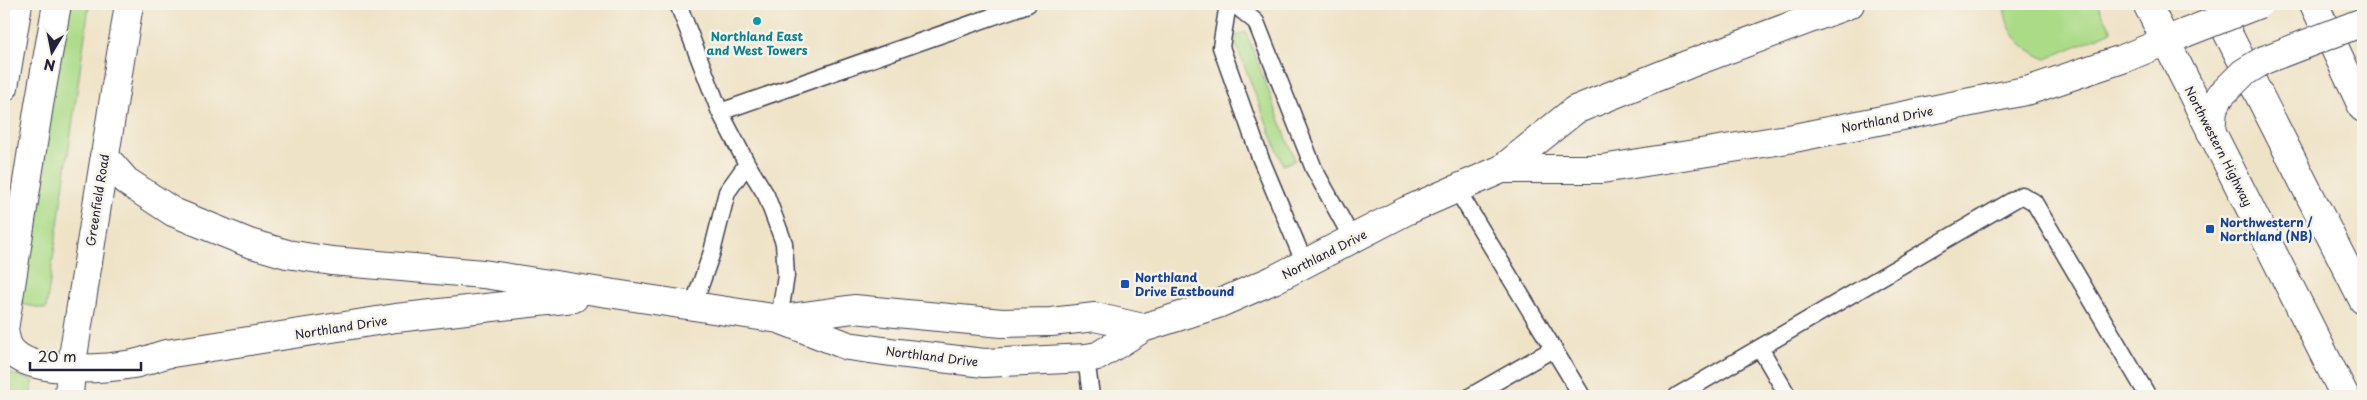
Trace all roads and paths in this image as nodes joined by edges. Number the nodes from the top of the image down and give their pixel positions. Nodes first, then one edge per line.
1 (18, 4) edge
2 (57, 4) edge
3 (678, 4) edge
4 (1028, 4) edge
5 (1228, 4) edge
6 (1234, 4) edge
7 (1850, 4) edge
8 (2147, 4) edge
9 (2213, 4) edge
10 (2259, 4) edge
11 (2314, 4) edge
12 (126, 9) edge
13 (2363, 22) edge
14 (2176, 38) junction
15 (4, 86) edge
16 (2363, 108) edge
17 (720, 112) junction
18 (2211, 132) junction
19 (104, 156) junction
20 (746, 164) junction
21 (1502, 169) junction
22 (1456, 188) junction
23 (1353, 240) junction
24 (1305, 264) junction
25 (613, 295) junction
26 (2363, 300) edge
27 (693, 306) junction
28 (779, 319) junction
29 (1143, 328) junction
30 (1760, 348) junction
31 (1553, 349) junction
32 (1086, 358) junction
33 (71, 370) junction
34 (68, 396) edge
35 (1091, 396) edge
36 (1471, 396) edge
37 (1582, 396) edge
38 (1677, 396) edge
39 (1788, 396) edge
40 (2148, 396) edge
41 (2345, 396) edge

1 - 15 main road
2 - 33 main road, Northland Drive
3 - 17 lane
4 - 17 lane
5 - 24 lane
6 - 23 lane
7 - 21 main road, Northland Drive
8 - 14 main road, Northwestern Highway
9 - 26 main road
10 - 14 main road, Northland Drive, bridge
11 - 16 main road
12 - 19 main road, Greenfield Road
13 - 18 main road, bridge
14 - 18 main road, Northwestern Highway
14 - 21 main road, Northland Drive
17 - 20 lane
18 - 41 main road, Northwestern Highway
19 - 25 main road, Northland Drive
19 - 33 main road, Greenfield Road
20 - 27 lane
20 - 28 lane
21 - 22 main road, Northland Drive
22 - 23 main road, Northland Drive
22 - 31 lane
23 - 24 main road, Northland Drive
24 - 29 main road, Northland Drive
25 - 27 main road, Northland Drive
25 - 33 main road, Northland Drive
27 - 28 main road, Northland Drive
28 - 29 main road, Northland Drive
28 - 32 main road, Northland Drive
29 - 32 main road, Northland Drive
30 - 38 lane
30 - 39 lane
30 - 40 lane
31 - 36 lane
31 - 37 lane
32 - 35 lane
33 - 34 main road, Greenfield Road

